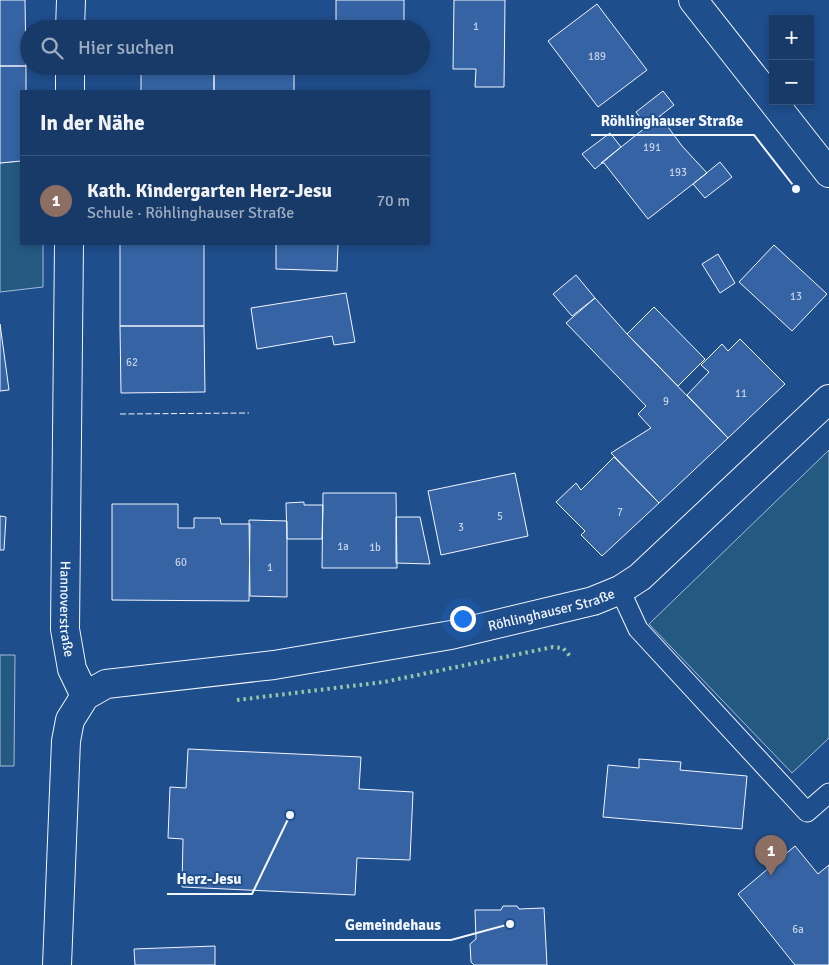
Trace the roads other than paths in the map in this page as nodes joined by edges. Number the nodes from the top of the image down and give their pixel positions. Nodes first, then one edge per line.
1 (71, 0) edge
2 (693, 0) edge
3 (70, 20) edge
4 (70, 75) edge
5 (70, 90) edge
6 (829, 173) edge
7 (69, 245) edge
8 (829, 399) edge
9 (620, 590) junction
10 (85, 696) junction
11 (829, 793) edge
12 (57, 965) edge

1 - 3 street
2 - 6 street
4 - 5 street
7 - 10 street, Hannoverstraße
8 - 9 street, Röhlinghauser Straße
9 - 10 street, Röhlinghauser Straße
9 - 11 lane
10 - 12 street

